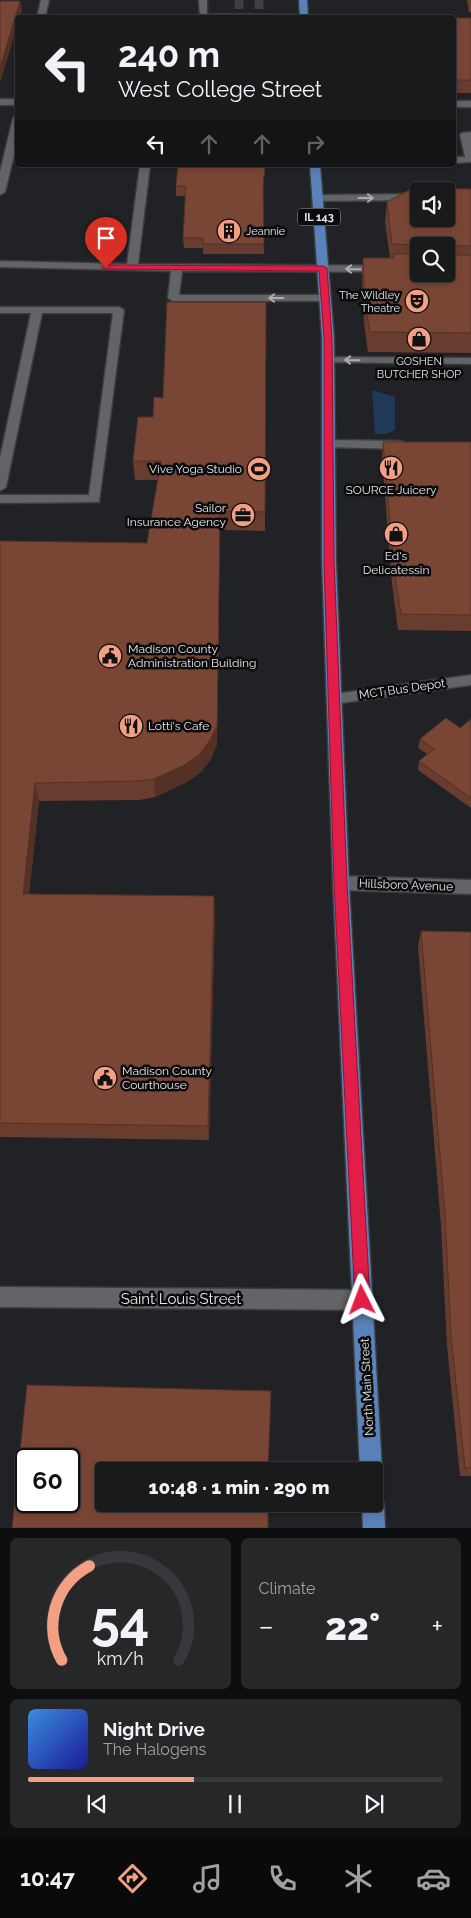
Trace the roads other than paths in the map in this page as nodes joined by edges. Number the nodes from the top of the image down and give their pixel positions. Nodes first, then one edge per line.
1 (45, 0) edge
2 (203, 0) edge
3 (303, 0) edge
4 (239, 13) edge
5 (260, 14) edge
6 (42, 15) edge
7 (203, 15) edge
8 (215, 15) edge
9 (275, 15) edge
10 (304, 15) edge
11 (0, 102) edge
12 (15, 102) edge
13 (456, 104) edge
14 (471, 104) edge
15 (15, 130) edge
16 (471, 135) edge
17 (470, 159) edge
18 (456, 160) edge
19 (145, 167) edge
20 (315, 167) edge
21 (0, 192) edge
22 (410, 197) edge
23 (318, 198) junction
24 (0, 264) edge
25 (132, 268) junction
26 (177, 268) junction
27 (323, 268) junction
28 (410, 270) edge
29 (325, 298) junction
30 (0, 310) edge
31 (37, 310) junction
32 (328, 360) junction
33 (471, 361) edge
34 (329, 444) junction
35 (416, 446) edge
36 (0, 487) edge
37 (0, 498) edge
38 (471, 680) edge
39 (334, 699) junction
40 (340, 883) junction
41 (471, 887) edge
42 (0, 1297) edge
43 (362, 1300) junction
44 (371, 1462) edge
45 (373, 1512) edge
46 (374, 1528) edge

1 - 6 street
2 - 7 street
3 - 10 main road
4 - 5 street
4 - 8 street
5 - 9 street
11 - 12 street
13 - 14 street
15 - 21 street
16 - 17 street
17 - 18 street
19 - 25 street
20 - 23 main road, North Main Street / IL 143
23 -> 22 street
23 - 27 main road, North Main Street / IL 143
24 - 25 street
25 - 26 street
26 - 27 street
29 -> 26 street
28 -> 27 street
27 - 29 main road, North Main Street / IL 143
29 - 32 main road, North Main Street / IL 143
30 - 31 street
31 - 36 street
31 - 37 street
33 -> 32 street
32 - 34 main road, North Main Street / IL 143
34 - 35 street
34 - 39 main road, North Main Street / IL 143
38 - 39 street, MCT Bus Depot
39 - 40 main road, North Main Street / IL 143
40 - 41 street, Hillsboro Avenue
40 - 43 main road, North Main Street / IL 143
42 - 43 street, Saint Louis Street
43 - 44 main road, North Main Street / IL 143
45 - 46 main road

